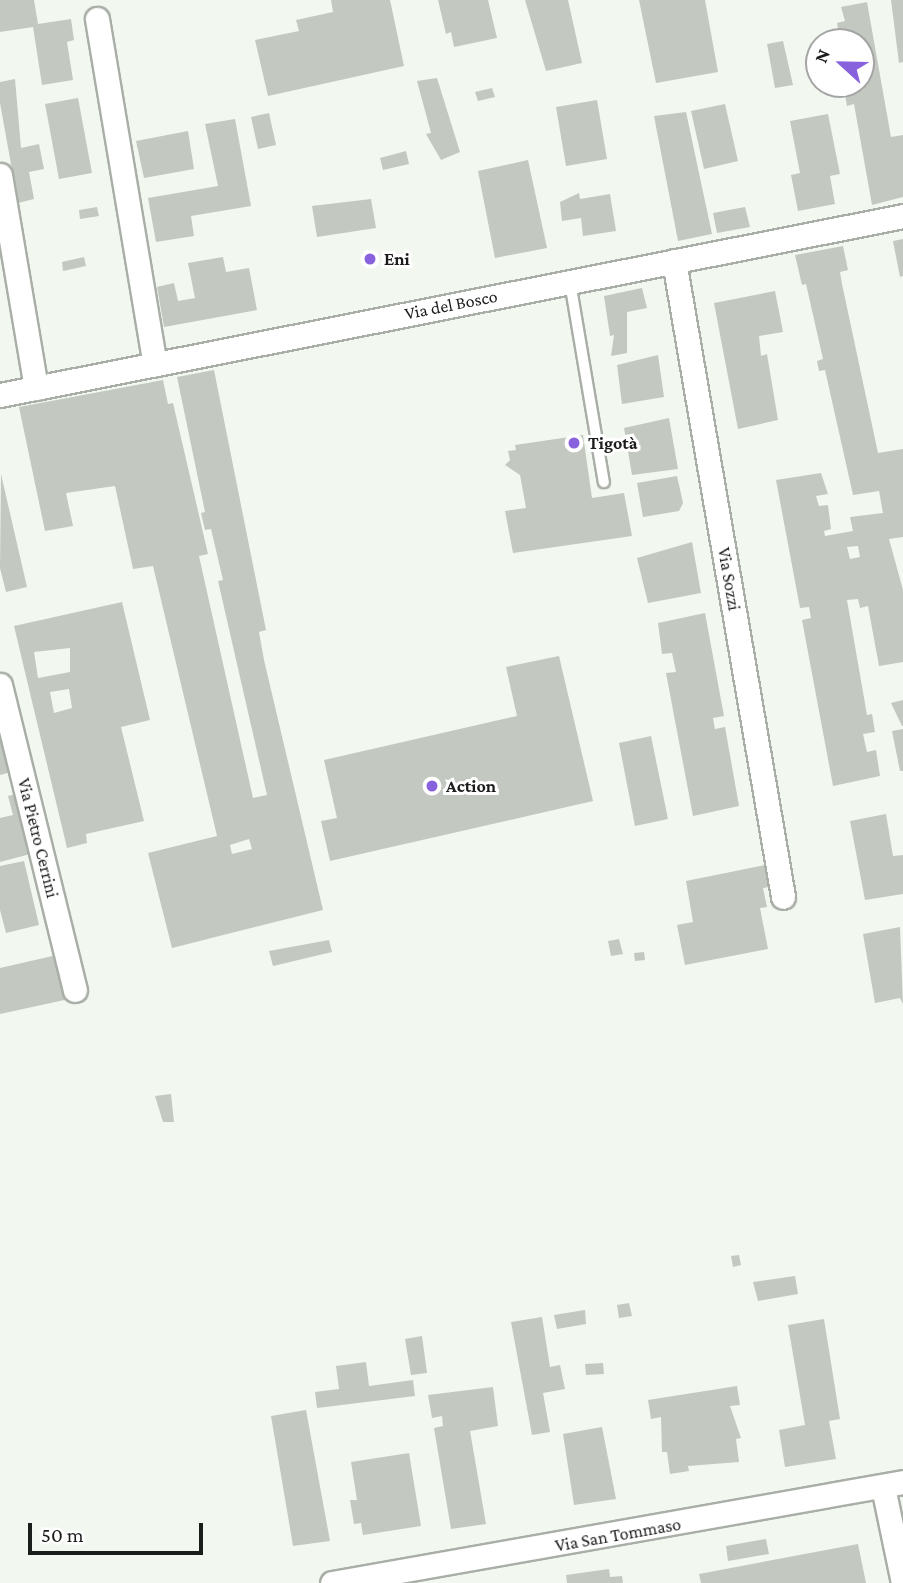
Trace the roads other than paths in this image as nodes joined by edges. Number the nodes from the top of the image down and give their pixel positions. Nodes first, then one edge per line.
1 (97, 19) dead end
2 (0, 175) edge
3 (903, 216) edge
4 (674, 261) junction
5 (570, 282) junction
6 (155, 364) junction
7 (36, 388) junction
8 (0, 395) edge
9 (604, 482) dead end
10 (0, 685) edge
11 (783, 897) dead end
12 (75, 990) dead end
13 (893, 1484) edge
14 (332, 1583) edge
15 (903, 1583) edge

1 - 6 street
2 - 7 street
3 - 4 street, Via del Bosco
4 - 5 street, Via del Bosco
4 - 11 street, Via Sozzi
5 - 6 street, Via del Bosco
5 - 9 lane
6 - 7 street, Via del Bosco
7 - 8 street, Via del Bosco
10 - 12 street, Via Pietro Cerrini
13 - 14 street, Via San Tommaso
13 - 15 street

